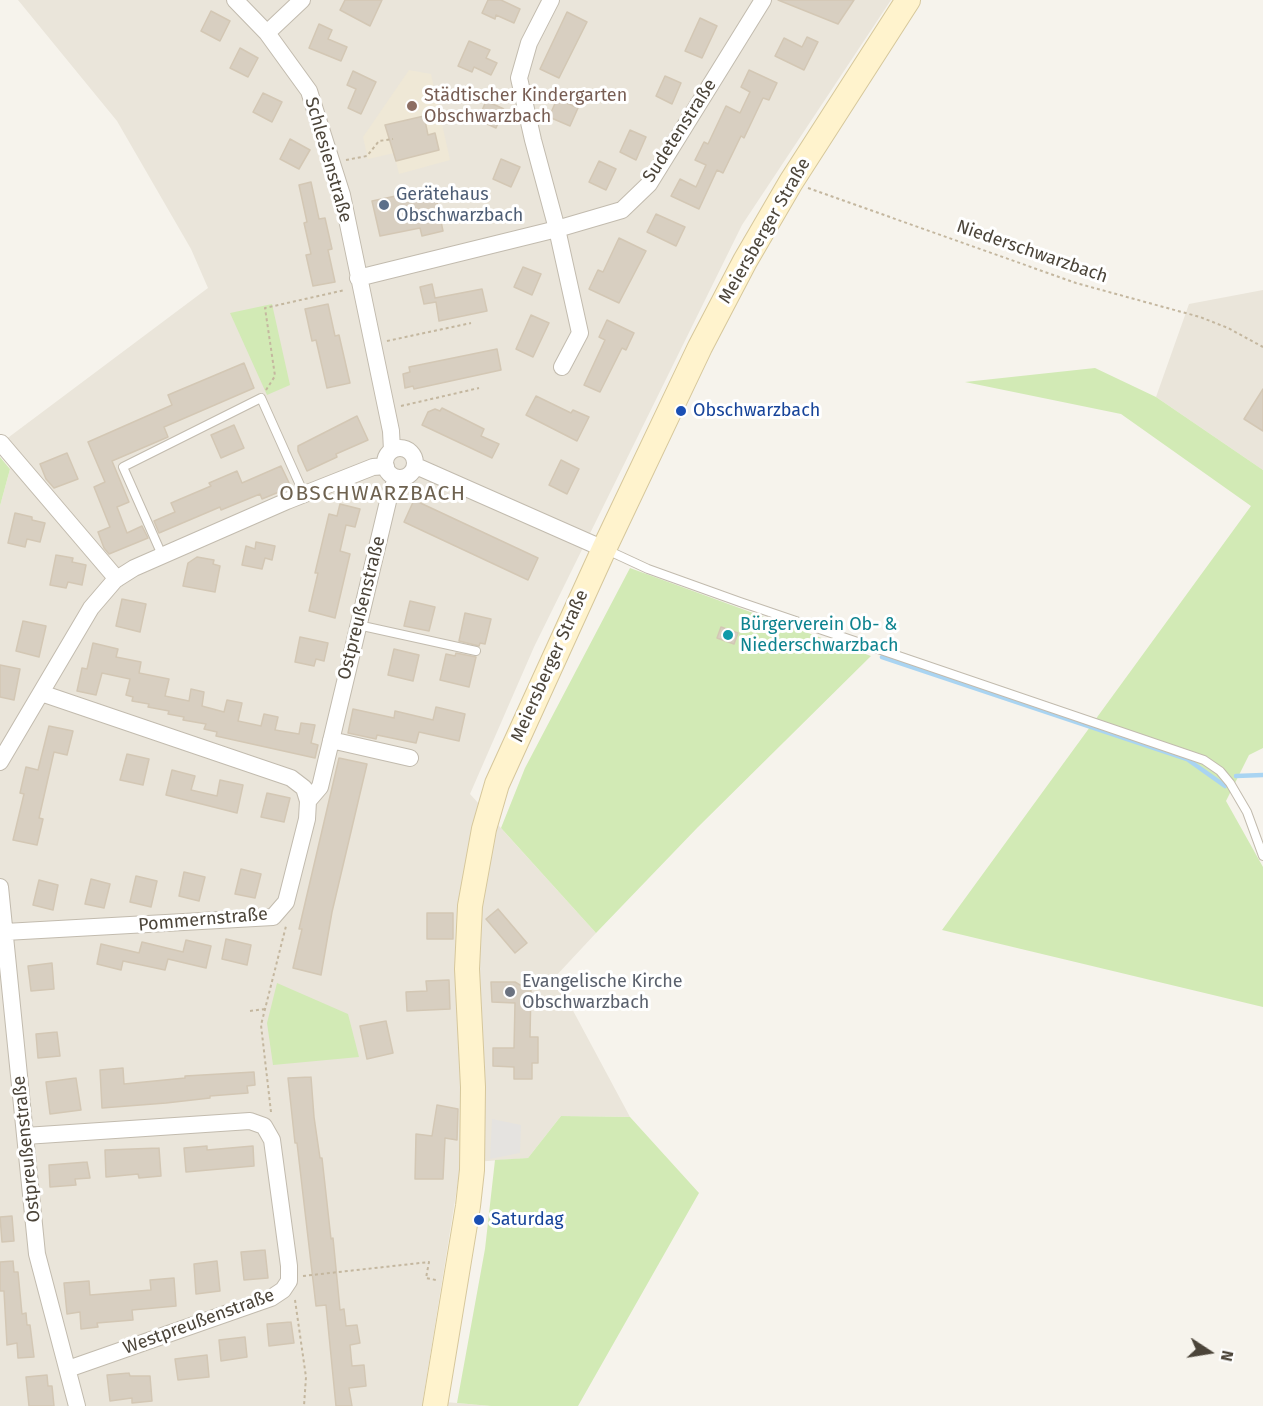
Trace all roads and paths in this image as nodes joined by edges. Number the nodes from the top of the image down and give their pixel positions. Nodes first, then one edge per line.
1 (236, 0) edge
2 (302, 0) edge
3 (551, 0) edge
4 (763, 0) edge
5 (908, 0) edge
6 (267, 33) junction
7 (393, 139) dead end
8 (332, 163) junction
9 (791, 182) junction
10 (557, 229) junction
11 (359, 282) junction
12 (471, 323) dead end
13 (372, 344) junction
14 (1263, 347) edge
15 (562, 367) dead end
16 (479, 388) dead end
17 (261, 398) junction
18 (386, 409) junction
19 (1, 443) edge
20 (392, 450) junction
21 (416, 466) junction
22 (391, 472) junction
23 (304, 494) junction
24 (604, 549) junction
25 (162, 555) junction
26 (117, 579) junction
27 (358, 625) junction
28 (476, 651) dead end
29 (42, 693) junction
30 (331, 740) junction
31 (410, 758) dead end
32 (0, 762) edge
33 (308, 801) junction
34 (1263, 856) edge
35 (0, 887) edge
36 (286, 902) junction
37 (5, 932) junction
38 (265, 1009) junction
39 (250, 1011) dead end
40 (25, 1136) junction
41 (273, 1140) junction
42 (289, 1281) junction
43 (456, 1282) junction
44 (68, 1369) junction
45 (77, 1406) edge
46 (304, 1406) edge
47 (435, 1406) edge

1 - 6 street, Schlesienstraße
2 - 6 street
3 - 10 street
4 - 10 street, Sudetenstraße
5 - 9 main road, Meiersberger Straße
6 - 8 street, Schlesienstraße
7 - 8 path
8 - 11 street, Schlesienstraße
9 - 14 path, Niederschwarzbach
9 - 24 main road, Meiersberger Straße
10 - 11 street, Sudetenstraße
10 - 15 street
11 - 13 street, Schlesienstraße
11 - 17 path
12 - 13 path
13 - 18 street, Schlesienstraße
16 - 18 path
17 - 23 lane
17 - 25 lane
18 - 20 street, Schlesienstraße
19 - 26 street
20 - 21 street
20 - 22 street
21 - 22 street
21 - 24 street
22 - 23 street
22 - 27 street, Ostpreußenstraße
23 - 25 street
24 - 34 lane
24 - 43 main road, Meiersberger Straße
25 - 26 street
26 - 29 street
27 - 28 lane
27 - 30 street, Ostpreußenstraße
29 - 32 street
29 - 33 street
30 - 31 street
30 - 33 street, Ostpreußenstraße
33 - 36 street, Pommernstraße
35 - 37 street, Ostpreußenstraße
36 - 37 street, Pommernstraße
36 - 38 path
37 - 40 street, Ostpreußenstraße
38 - 39 path
38 - 41 path
40 - 41 street
40 - 44 street, Ostpreußenstraße
41 - 42 street, Westpreußenstraße
42 - 43 path
42 - 44 street, Westpreußenstraße
42 - 46 path
43 - 47 main road, Meiersberger Straße
44 - 45 street, Ostpreußenstraße

